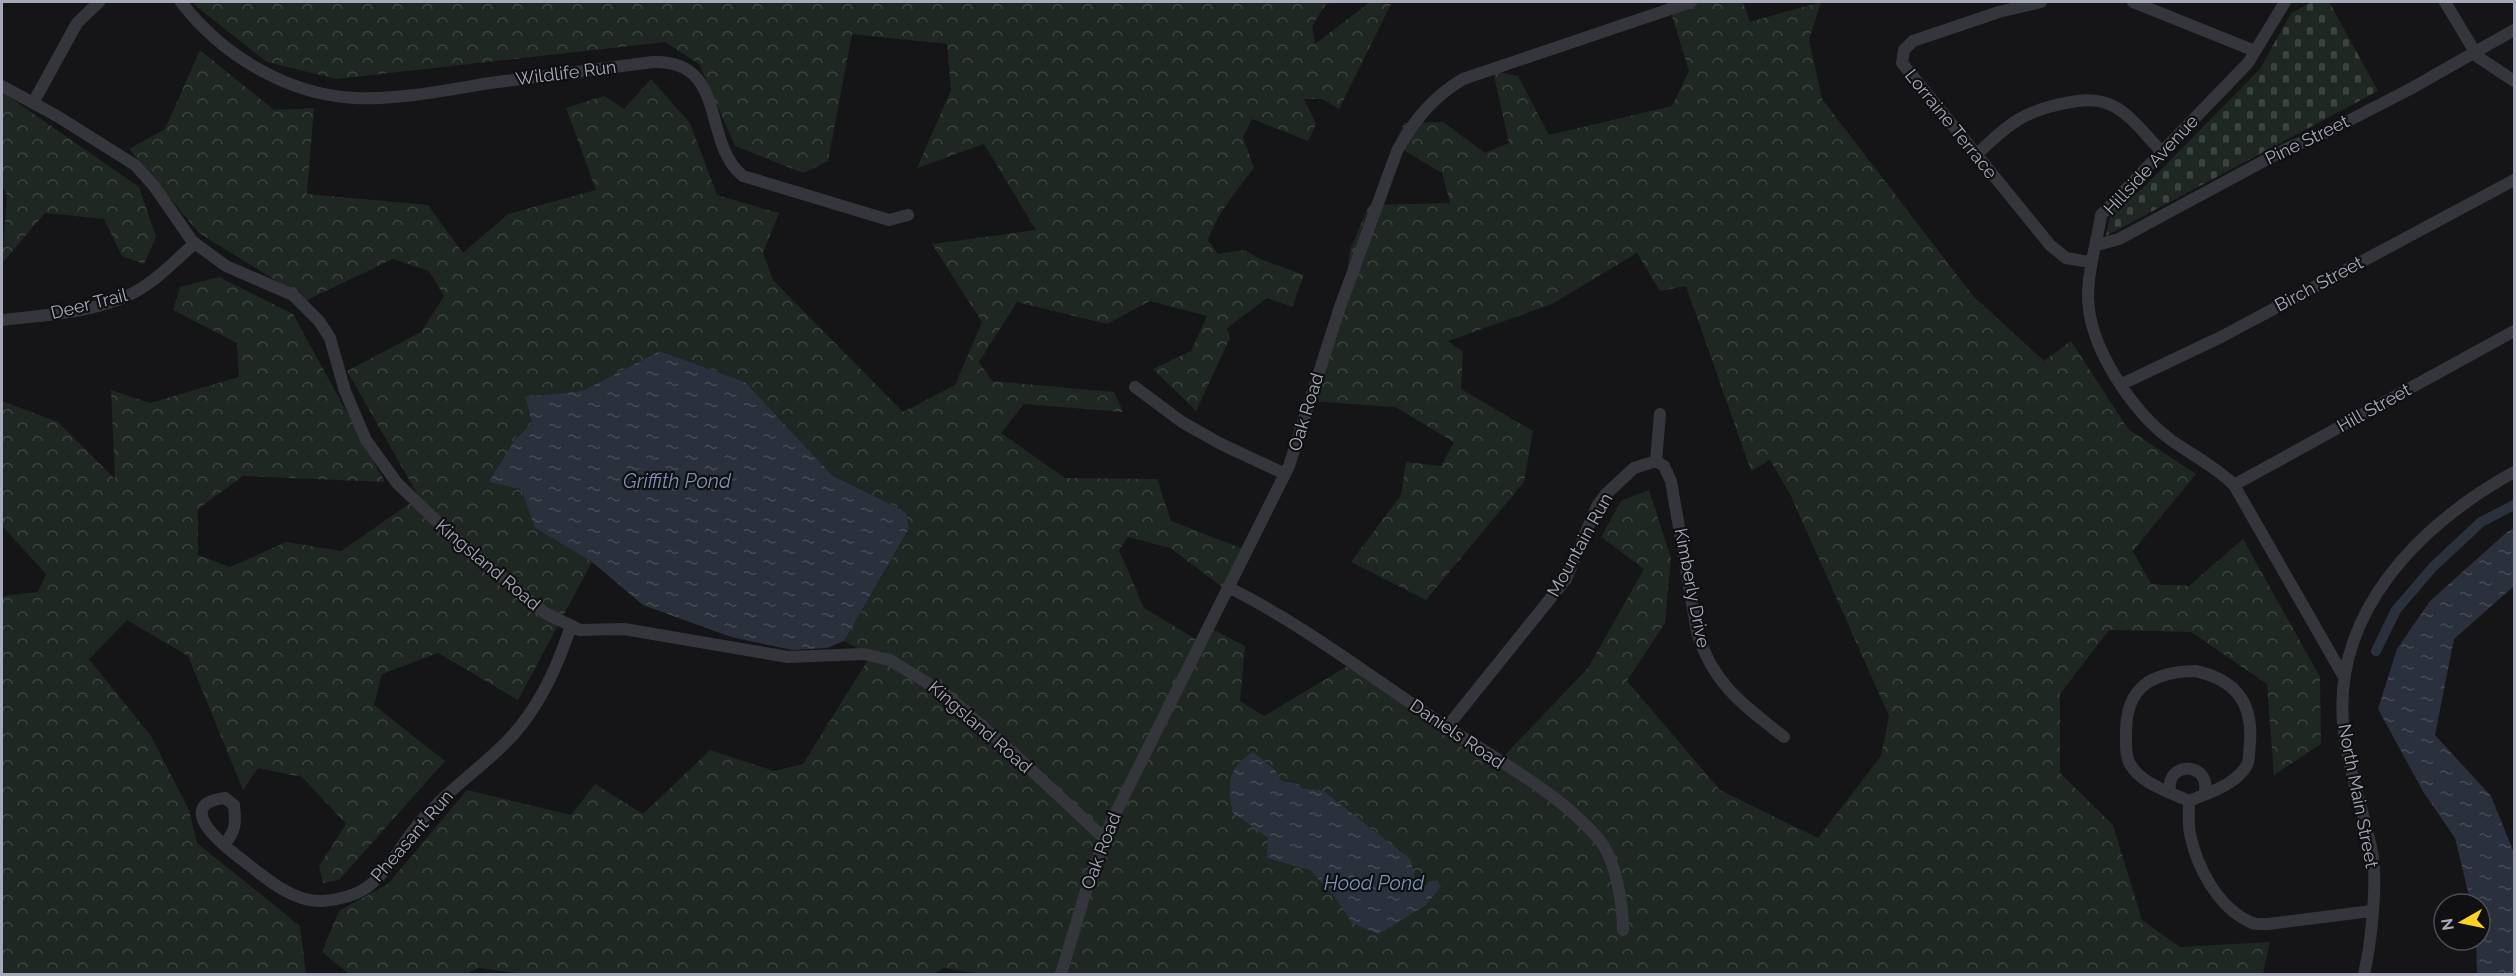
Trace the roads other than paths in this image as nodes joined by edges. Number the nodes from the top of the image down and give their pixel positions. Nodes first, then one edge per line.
1 (99, 2) edge
2 (181, 2) edge
3 (1691, 2) edge
4 (2041, 2) edge
5 (2133, 2) edge
6 (2285, 2) edge
7 (2445, 2) edge
8 (2514, 30) edge
9 (2256, 51) junction
10 (2474, 51) junction
11 (2514, 81) edge
12 (2, 86) edge
13 (33, 103) junction
14 (2162, 152) junction
15 (1976, 155) junction
16 (2514, 180) edge
17 (908, 215) dead end
18 (195, 243) junction
19 (2097, 245) junction
20 (2090, 262) junction
21 (2, 320) edge
22 (2514, 332) edge
23 (2122, 384) junction
24 (1135, 387) dead end
25 (1660, 414) dead end
26 (1656, 461) junction
27 (2514, 472) edge
28 (1285, 474) junction
29 (2234, 485) junction
30 (1228, 587) junction
31 (571, 626) junction
32 (2344, 677) junction
33 (1447, 727) junction
34 (1784, 737) dead end
35 (2170, 792) junction
36 (2204, 795) junction
37 (2189, 801) junction
38 (1104, 838) junction
39 (224, 845) dead end
40 (2372, 911) junction
41 (1623, 930) dead end
42 (1061, 975) edge
43 (2364, 975) edge

1 - 13 street
2 - 17 street, Wildlife Run
3 - 28 street, Oak Road
4 - 15 street, Lorraine Terrace
5 - 9 street
6 - 9 street, Hillside Avenue
7 - 10 street
8 - 10 street, Pine Street
9 - 14 street, Hillside Avenue
10 - 11 street
10 - 19 street, Pine Street
12 - 13 street, Kingsland Road
13 - 18 street, Kingsland Road
14 - 15 street
14 - 19 street, Hillside Avenue
15 - 20 street, Lorraine Terrace
16 - 23 street, Birch Street
18 - 21 street, Deer Trail
18 - 31 street, Kingsland Road
19 - 20 street, Hillside Avenue
20 - 23 street, Hillside Avenue
22 - 29 street, Hill Street
23 - 29 street, Hillside Avenue
24 - 28 street
25 - 26 street
26 - 33 street, Mountain Run
26 - 34 street, Kimberly Drive
27 - 32 street, North Main Street
28 - 30 street, Oak Road
29 - 32 street, Hillside Avenue
30 - 33 street, Daniels Road
30 - 38 street, Oak Road
31 - 38 street, Kingsland Road
31 - 39 street, Pheasant Run
32 - 40 street, North Main Street
33 - 41 street, Daniels Road
35 - 36 street
35 - 36 street
35 - 37 street
36 - 37 street
37 - 40 street
38 - 42 street, Oak Road
40 - 43 street, North Main Street

